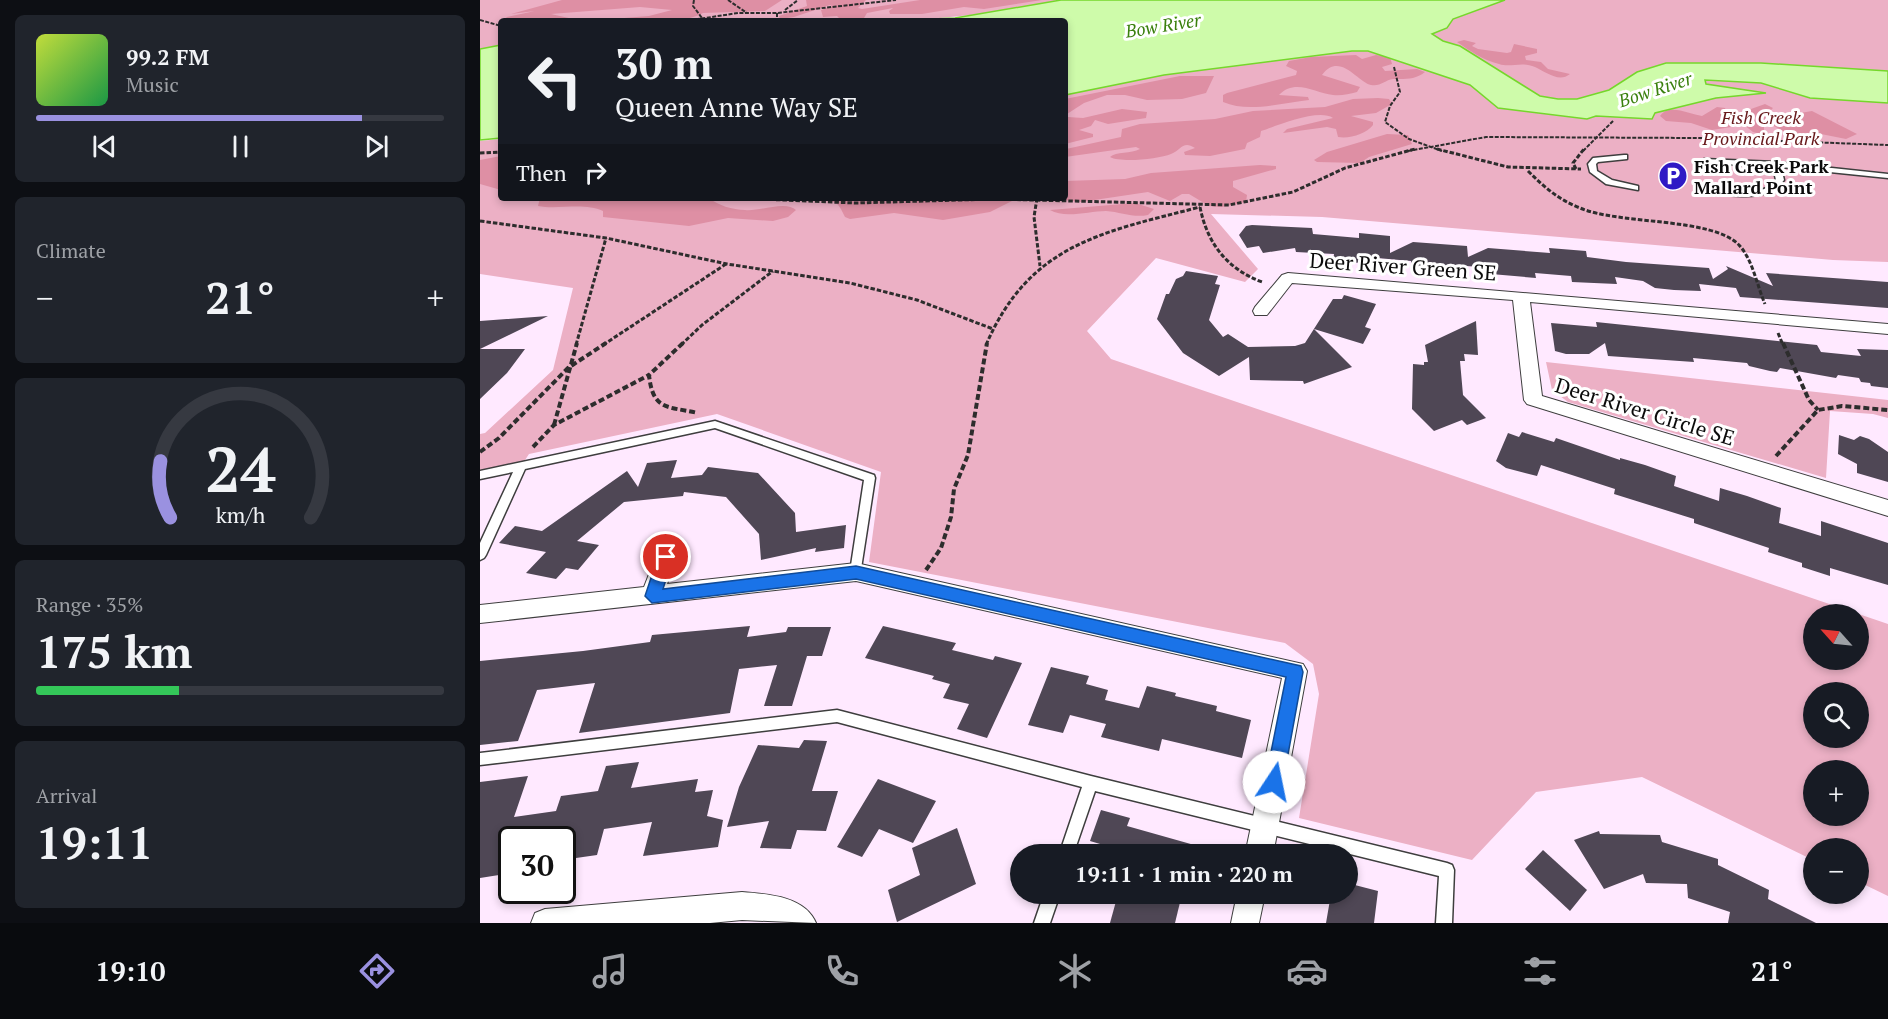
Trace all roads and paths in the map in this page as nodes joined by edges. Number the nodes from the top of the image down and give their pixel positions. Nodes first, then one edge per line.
1 (694, 0) edge
2 (728, 0) edge
3 (798, 0) edge
4 (896, 0) edge
5 (784, 11) junction
6 (748, 13) junction
7 (777, 13) junction
8 (702, 18) joint
9 (777, 18) edge
10 (480, 20) edge
11 (498, 25) edge
12 (1394, 67) dead end
13 (1614, 120) dead end
14 (1595, 137) junction
15 (1888, 145) edge
16 (1428, 146) junction
17 (498, 152) edge
18 (480, 153) edge
19 (1624, 157) dead end
20 (1707, 161) dead end
21 (1776, 164) junction
22 (1592, 168) junction
23 (1528, 171) junction
24 (1888, 177) edge
25 (1635, 188) dead end
26 (1725, 194) dead end
27 (1068, 200) edge
28 (808, 201) edge
29 (946, 201) edge
30 (1037, 201) edge
31 (1205, 204) junction
32 (1200, 207) junction
33 (480, 221) edge
34 (606, 238) junction
35 (1743, 252) dead end
36 (727, 264) junction
37 (1040, 267) junction
38 (773, 271) junction
39 (1280, 288) junction
40 (1521, 296) junction
41 (1261, 311) dead end
42 (993, 329) junction
43 (1888, 329) edge
44 (568, 368) junction
45 (649, 375) junction
46 (1888, 410) edge
47 (702, 413) dead end
48 (554, 425) junction
49 (533, 447) dead end
50 (480, 452) edge
51 (521, 466) junction
52 (1770, 472) junction
53 (480, 475) edge
54 (1888, 508) edge
55 (480, 555) edge
56 (666, 557) dead end
57 (856, 572) junction
58 (910, 585) junction
59 (652, 596) junction
60 (480, 614) edge
61 (480, 759) edge
62 (1091, 783) junction
63 (1265, 826) junction
64 (1070, 844) edge
65 (1261, 844) edge
66 (1049, 904) edge
67 (1249, 904) edge
68 (545, 923) edge
69 (802, 923) edge
70 (1042, 923) edge
71 (1245, 923) edge
72 (1444, 923) edge

1 - 8 path
2 - 6 path
3 - 5 path
4 - 5 path
5 - 7 path
6 - 7 path
6 - 8 path
7 - 9 path
10 - 11 path
12 - 16 path
13 - 14 path
14 - 15 path
14 - 16 path
16 - 23 path
16 - 31 path
17 - 18 path
19 - 22 lane
20 - 21 lane
21 - 24 lane
21 - 26 lane
22 - 23 path
22 - 25 lane
23 - 35 path
27 - 31 path
28 - 29 path
30 - 37 path
31 - 32 path
32 - 37 path
32 - 39 path
33 - 34 path
34 - 36 path
34 - 44 path
36 - 38 path
36 - 44 path
37 - 42 path
38 - 42 path
38 - 45 path
39 - 40 street, Deer River Green SE
39 - 41 street
40 - 43 street
40 - 52 street, Deer River Circle SE
42 - 58 path
44 - 48 path
44 - 50 path
45 - 47 path
45 - 48 path
46 - 52 path
48 - 49 path
51 - 53 lane
51 - 55 lane
51 - 57 lane
52 - 54 street, Deer River Circle SE
56 - 59 street
57 - 58 street
57 - 59 street
58 - 63 street
59 - 60 street
61 - 62 lane
62 - 63 lane
62 - 64 lane
63 - 65 street
63 - 72 lane
66 - 70 lane
67 - 71 street
68 - 69 street

